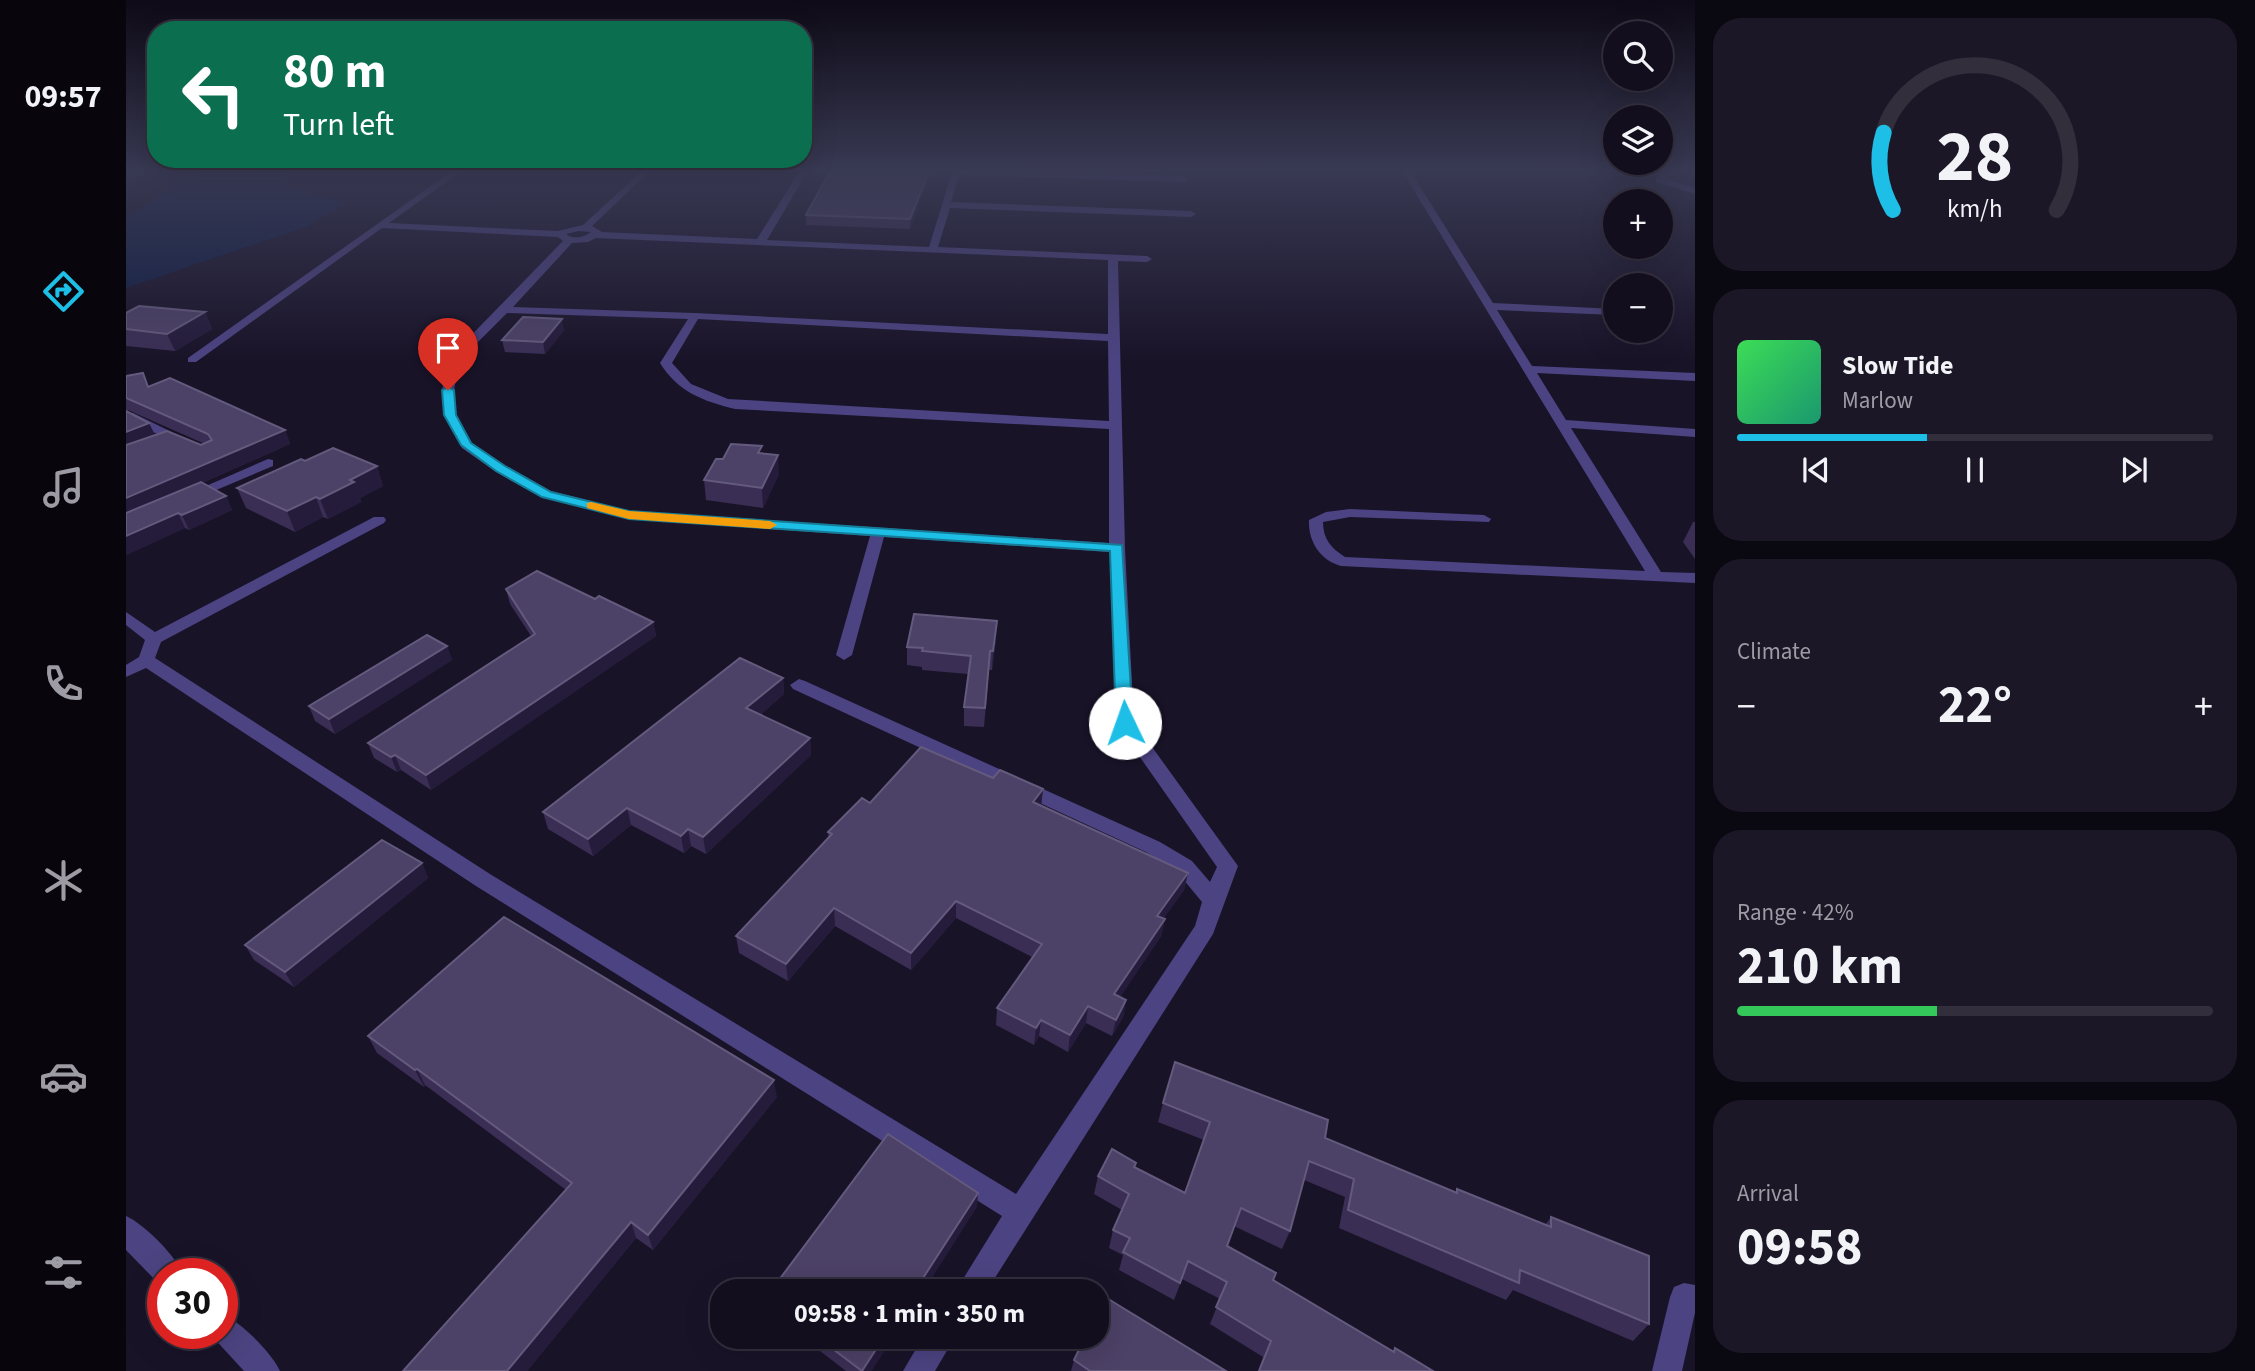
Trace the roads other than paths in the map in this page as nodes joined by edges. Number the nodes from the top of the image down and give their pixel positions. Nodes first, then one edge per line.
1 (369, 233) edge
2 (503, 233) edge
3 (568, 233) edge
4 (766, 233) edge
5 (938, 233) edge
6 (1445, 233) edge
7 (597, 235) joint
8 (565, 237) junction
9 (761, 241) junction
10 (933, 248) junction
11 (1113, 259) junction
12 (1147, 259) dead end
13 (1490, 306) junction
14 (504, 310) junction
15 (1603, 311) edge
16 (695, 316) junction
17 (1113, 338) junction
18 (192, 360) dead end
19 (1528, 369) junction
20 (1695, 377) edge
21 (129, 416) edge
22 (1562, 424) junction
23 (1114, 425) junction
24 (1695, 433) edge
25 (173, 437) junction
26 (149, 446) edge
27 (196, 447) edge
28 (268, 463) dead end
29 (173, 504) edge
30 (1484, 519) dead end
31 (379, 520) dead end
32 (878, 532) junction
33 (1117, 548) junction
34 (1655, 575) junction
35 (1695, 578) edge
36 (126, 617) edge
37 (844, 654) dead end
38 (142, 657) edge
39 (799, 685) dead end
40 (1213, 901) junction
41 (1020, 1212) junction
42 (126, 1230) edge
43 (153, 1258) edge
44 (977, 1279) edge
45 (1695, 1299) edge
46 (238, 1344) edge
47 (932, 1349) edge
48 (265, 1371) edge
49 (918, 1371) edge
50 (1667, 1371) edge

1 - 18 street
2 - 8 street
3 - 8 street
4 - 9 street
5 - 10 street
6 - 13 street
7 - 8 street
7 - 9 street
8 - 14 street
9 - 10 street
10 - 11 street
11 - 12 street
11 - 17 street
13 - 15 street
13 - 19 street
14 - 16 street
14 - 32 street
16 - 17 street
16 - 23 street
17 - 23 street
19 - 20 street
19 - 22 street
21 - 25 street
22 - 24 street
22 - 34 street
23 - 33 street
25 - 26 street
25 - 27 street
28 - 29 street
30 - 34 street
31 - 38 street
32 - 33 street
32 - 37 street
33 - 40 street
34 - 35 street
36 - 38 street
38 - 41 street
39 - 40 street
40 - 41 street
41 - 44 street
42 - 43 street
45 - 50 street
46 - 48 street
47 - 49 street

